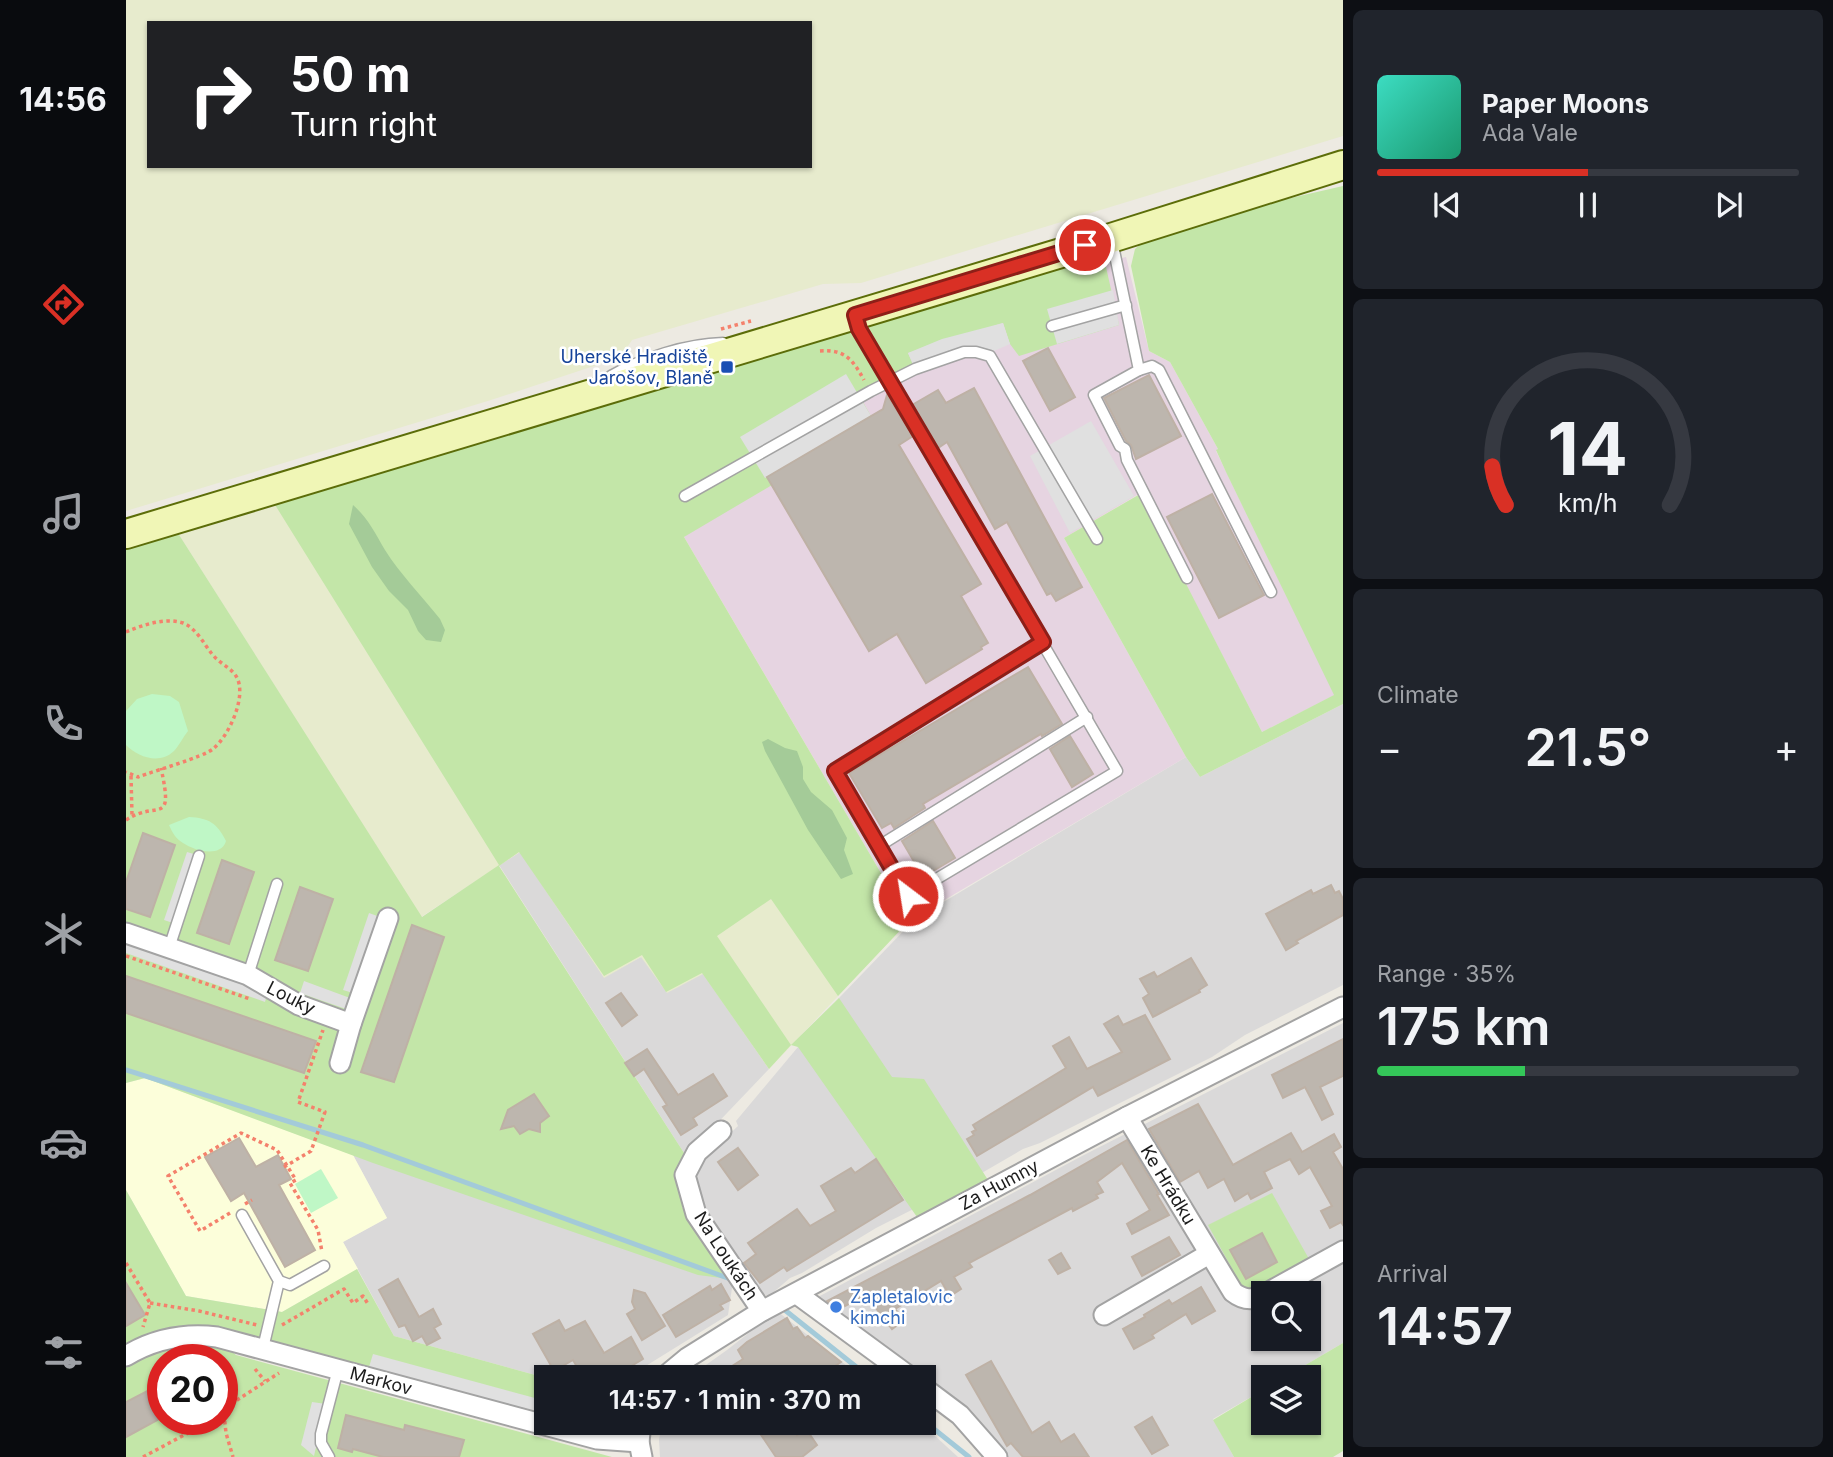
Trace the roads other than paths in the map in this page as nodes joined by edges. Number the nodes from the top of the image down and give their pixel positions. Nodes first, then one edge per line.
1 (1343, 165) edge
2 (1343, 173) edge
3 (1268, 190) junction
4 (1111, 238) junction
5 (1126, 305) junction
6 (855, 315) junction
7 (1052, 326) dead end
8 (761, 342) junction
9 (1139, 370) junction
10 (711, 371) dead end
11 (890, 381) junction
12 (625, 395) dead end
13 (565, 403) junction
14 (685, 496) dead end
15 (126, 534) edge
16 (1097, 539) dead end
17 (1187, 578) dead end
18 (1271, 592) dead end
19 (1043, 642) junction
20 (1087, 718) junction
21 (879, 846) junction
22 (199, 856) dead end
23 (277, 884) dead end
24 (388, 918) dead end
25 (126, 933) edge
26 (169, 948) junction
27 (248, 975) junction
28 (1343, 1007) edge
29 (351, 1024) junction
30 (340, 1063) dead end
31 (1127, 1117) junction
32 (721, 1130) dead end
33 (242, 1210) road end
34 (1343, 1251) edge
35 (1209, 1254) junction
36 (325, 1264) road end
37 (279, 1281) junction
38 (1289, 1281) edge
39 (1251, 1300) edge
40 (777, 1303) junction
41 (1104, 1315) dead end
42 (263, 1348) junction
43 (131, 1353) edge
44 (679, 1365) edge
45 (888, 1365) edge
46 (338, 1369) junction
47 (936, 1397) edge
48 (640, 1441) edge
49 (329, 1457) edge
50 (998, 1457) edge

1 - 3 main road
2 - 3 main road
3 - 4 main road
4 - 5 lane
4 - 6 main road
5 - 7 lane
5 - 9 lane
6 - 8 main road
6 - 11 lane
8 - 10 lane
8 - 13 main road
9 - 17 lane
9 - 18 lane
11 - 14 lane
11 - 16 lane
11 - 19 lane
12 - 13 lane
13 - 15 main road
19 - 20 lane
19 - 21 lane
20 - 21 lane
20 - 21 lane
22 - 26 lane
23 - 27 lane
24 - 29 street
25 - 26 street, Louky
26 - 27 street, Louky
27 - 29 street, Louky
28 - 31 street, Za Humny
29 - 30 street
31 - 35 street, Ke Hrádku
31 - 40 street, Za Humny
32 - 40 street, Na Loukách
33 - 37 lane
34 - 38 street, Ke Hrádku
35 - 39 street, Ke Hrádku
35 - 41 street
36 - 37 lane
37 - 42 lane
40 - 44 street, Za Humny
40 - 45 street, Na Loukách
42 - 43 street, Markov
42 - 46 street, Markov
46 - 48 street, Markov
46 - 49 lane
47 - 50 street

